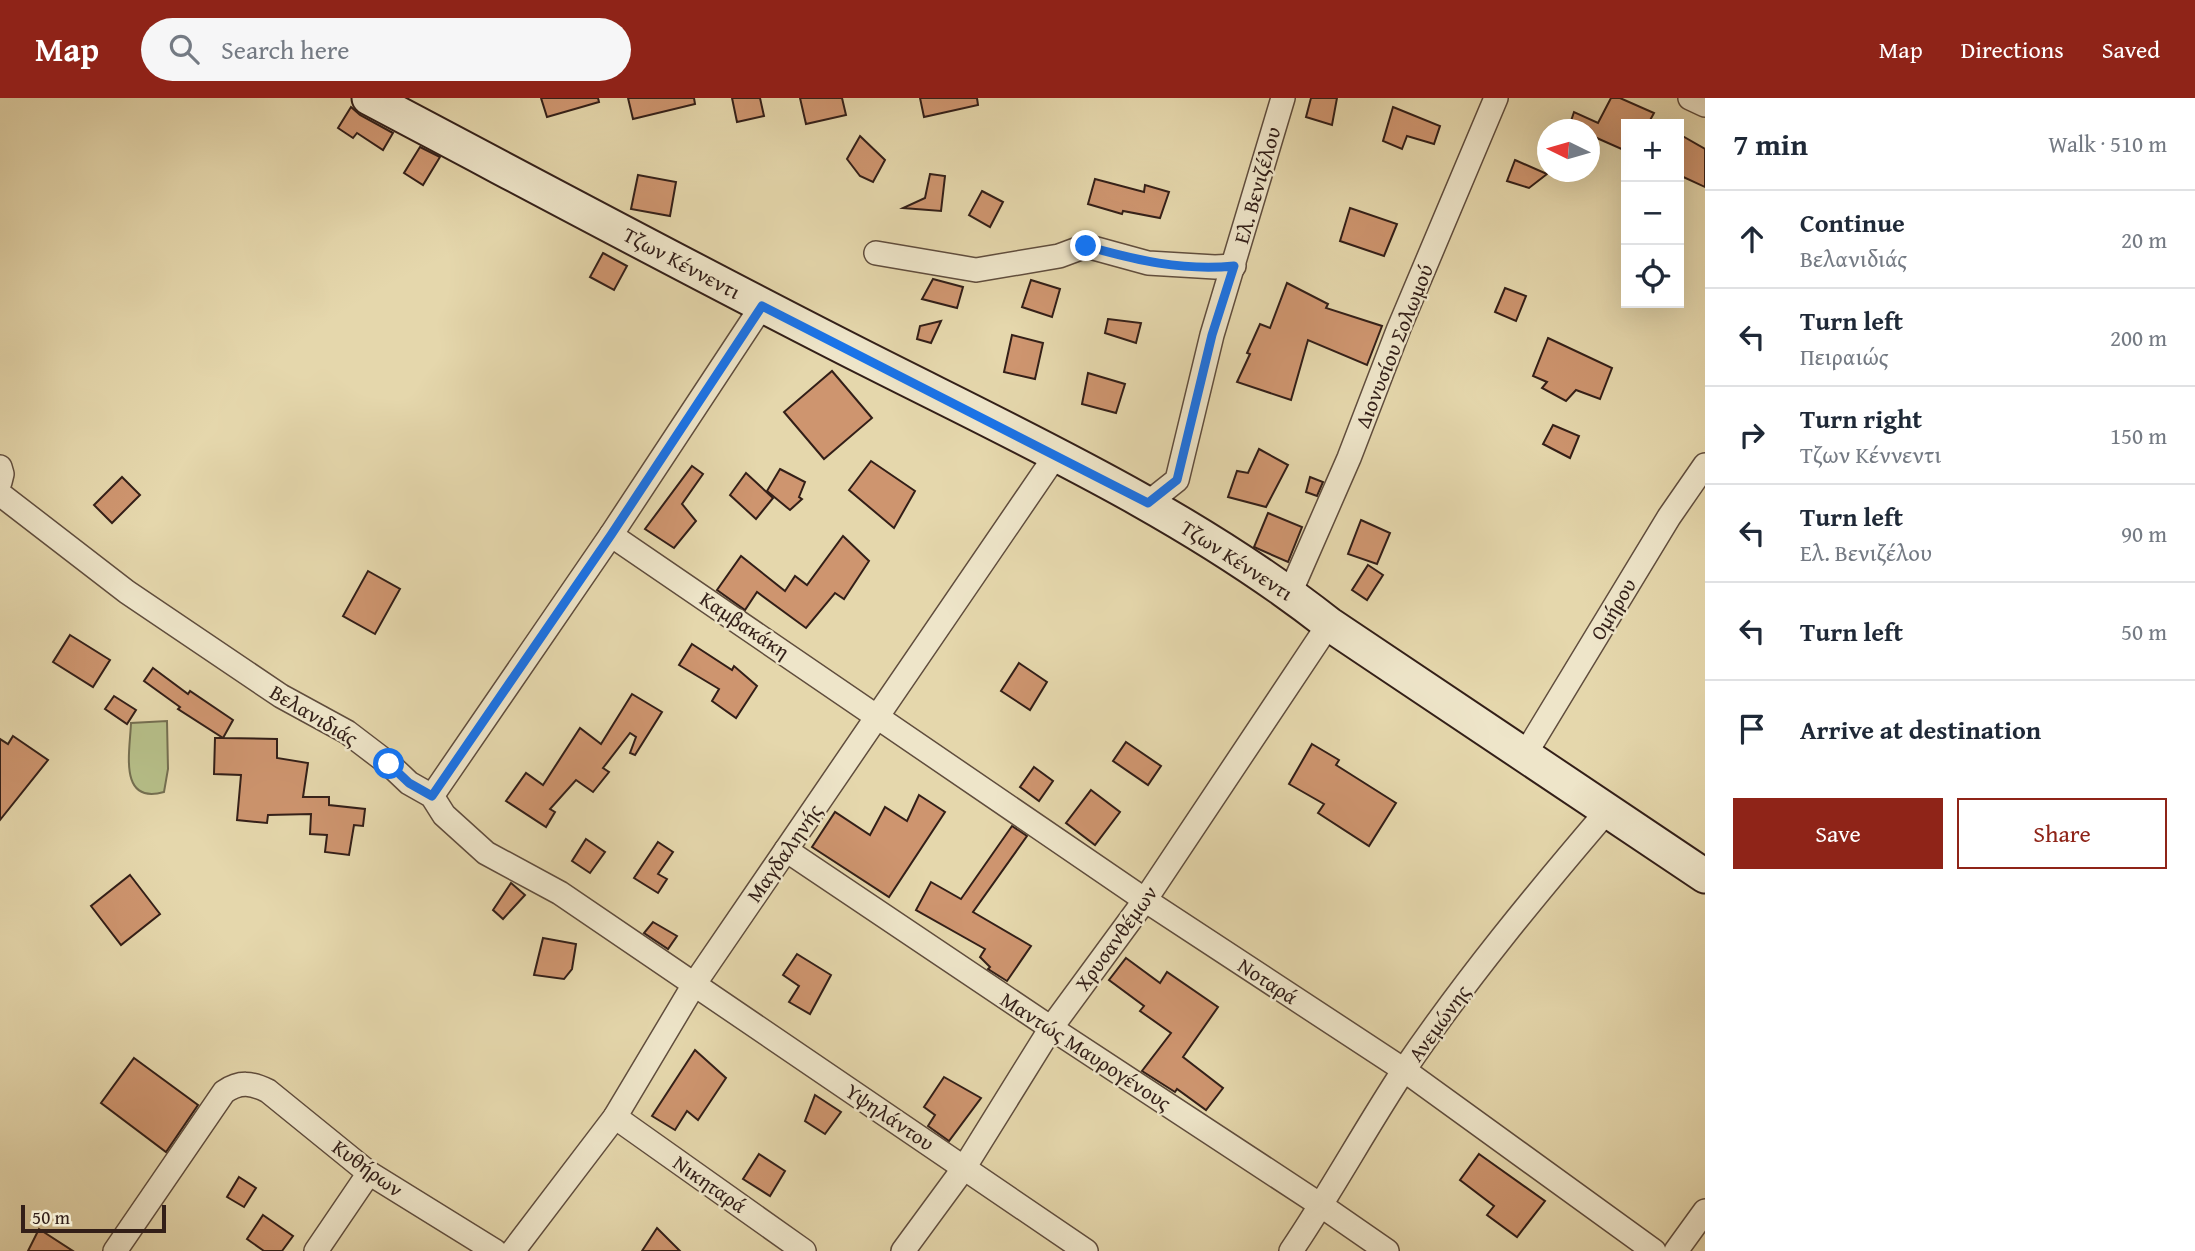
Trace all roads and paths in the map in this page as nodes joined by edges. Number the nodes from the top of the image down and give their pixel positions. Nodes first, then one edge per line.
1 (369, 98) edge
2 (1283, 98) edge
3 (1496, 98) edge
4 (1690, 98) edge
5 (1705, 105) edge
6 (876, 253) dead end
7 (1234, 266) junction
8 (762, 306) junction
9 (1056, 455) junction
10 (1705, 465) edge
11 (0, 467) edge
12 (0, 482) edge
13 (0, 494) edge
14 (1148, 503) junction
15 (611, 535) junction
16 (1290, 593) junction
17 (1329, 624) junction
18 (878, 717) junction
19 (1524, 756) junction
20 (432, 796) junction
21 (1608, 810) junction
22 (786, 850) junction
23 (1705, 876) edge
24 (1144, 901) junction
25 (695, 984) junction
26 (1051, 1028) junction
27 (1404, 1070) junction
28 (615, 1117) junction
29 (964, 1168) junction
30 (369, 1173) junction
31 (1322, 1206) junction
32 (1705, 1210) edge
33 (114, 1251) edge
34 (316, 1251) edge
35 (495, 1251) edge
36 (513, 1251) edge
37 (804, 1251) edge
38 (903, 1251) edge
39 (1086, 1251) edge
40 (1291, 1251) edge
41 (1387, 1251) edge
42 (1654, 1251) edge
43 (1676, 1251) edge

1 - 8 street, Τζων Κέννεντι
2 - 7 street, Ελ. Βενιζέλου
3 - 16 street, Διονυσίου Σολωμού
4 - 5 street
6 - 7 street
7 - 14 street, Ελ. Βενιζέλου
8 - 9 street, Τζων Κέννεντι
8 - 15 street
9 - 14 street, Τζων Κέννεντι
9 - 18 street, Μαγδαληνής
10 - 19 street, Ομήρου
11 - 12 street
13 - 20 street, Βελανιδιάς
14 - 16 street, Τζων Κέννεντι
15 - 18 street, Καμβακάκη
15 - 20 street
16 - 17 street, Τζων Κέννεντι
17 - 19 street, Τζων Κέννεντι
17 - 24 street, Χρυσανθέμων
18 - 22 street, Μαγδαληνής
18 - 24 street, Νοταρά
19 - 21 street, Τζων Κέννεντι
20 - 25 street, Βελανιδιάς
21 - 23 street, Τζων Κέννεντι
21 - 27 street, Ανεμώνης
22 - 25 street, Μαγδαληνής
22 - 26 street, Μαντώς Μαυρογένους
24 - 26 street, Χρυσανθέμων
24 - 27 street, Νοταρά
25 - 28 street, Μαγδαληνής
25 - 29 street, Υψηλάντου
26 - 29 street, Χρυσανθέμων
26 - 31 street, Μαντώς Μαυρογένους
27 - 31 street, Ανεμώνης
27 - 42 street, Νοταρά
28 - 36 street, Μαγδαληνής
28 - 37 street, Νικηταρά
29 - 38 street, Χρυσανθέμων
29 - 39 street, Υψηλάντου
30 - 33 street, Κυθήρων
30 - 34 street
30 - 35 street, Κυθήρων
31 - 40 street, Ανεμώνης
31 - 41 street, Μαντώς Μαυρογένους
32 - 43 street

